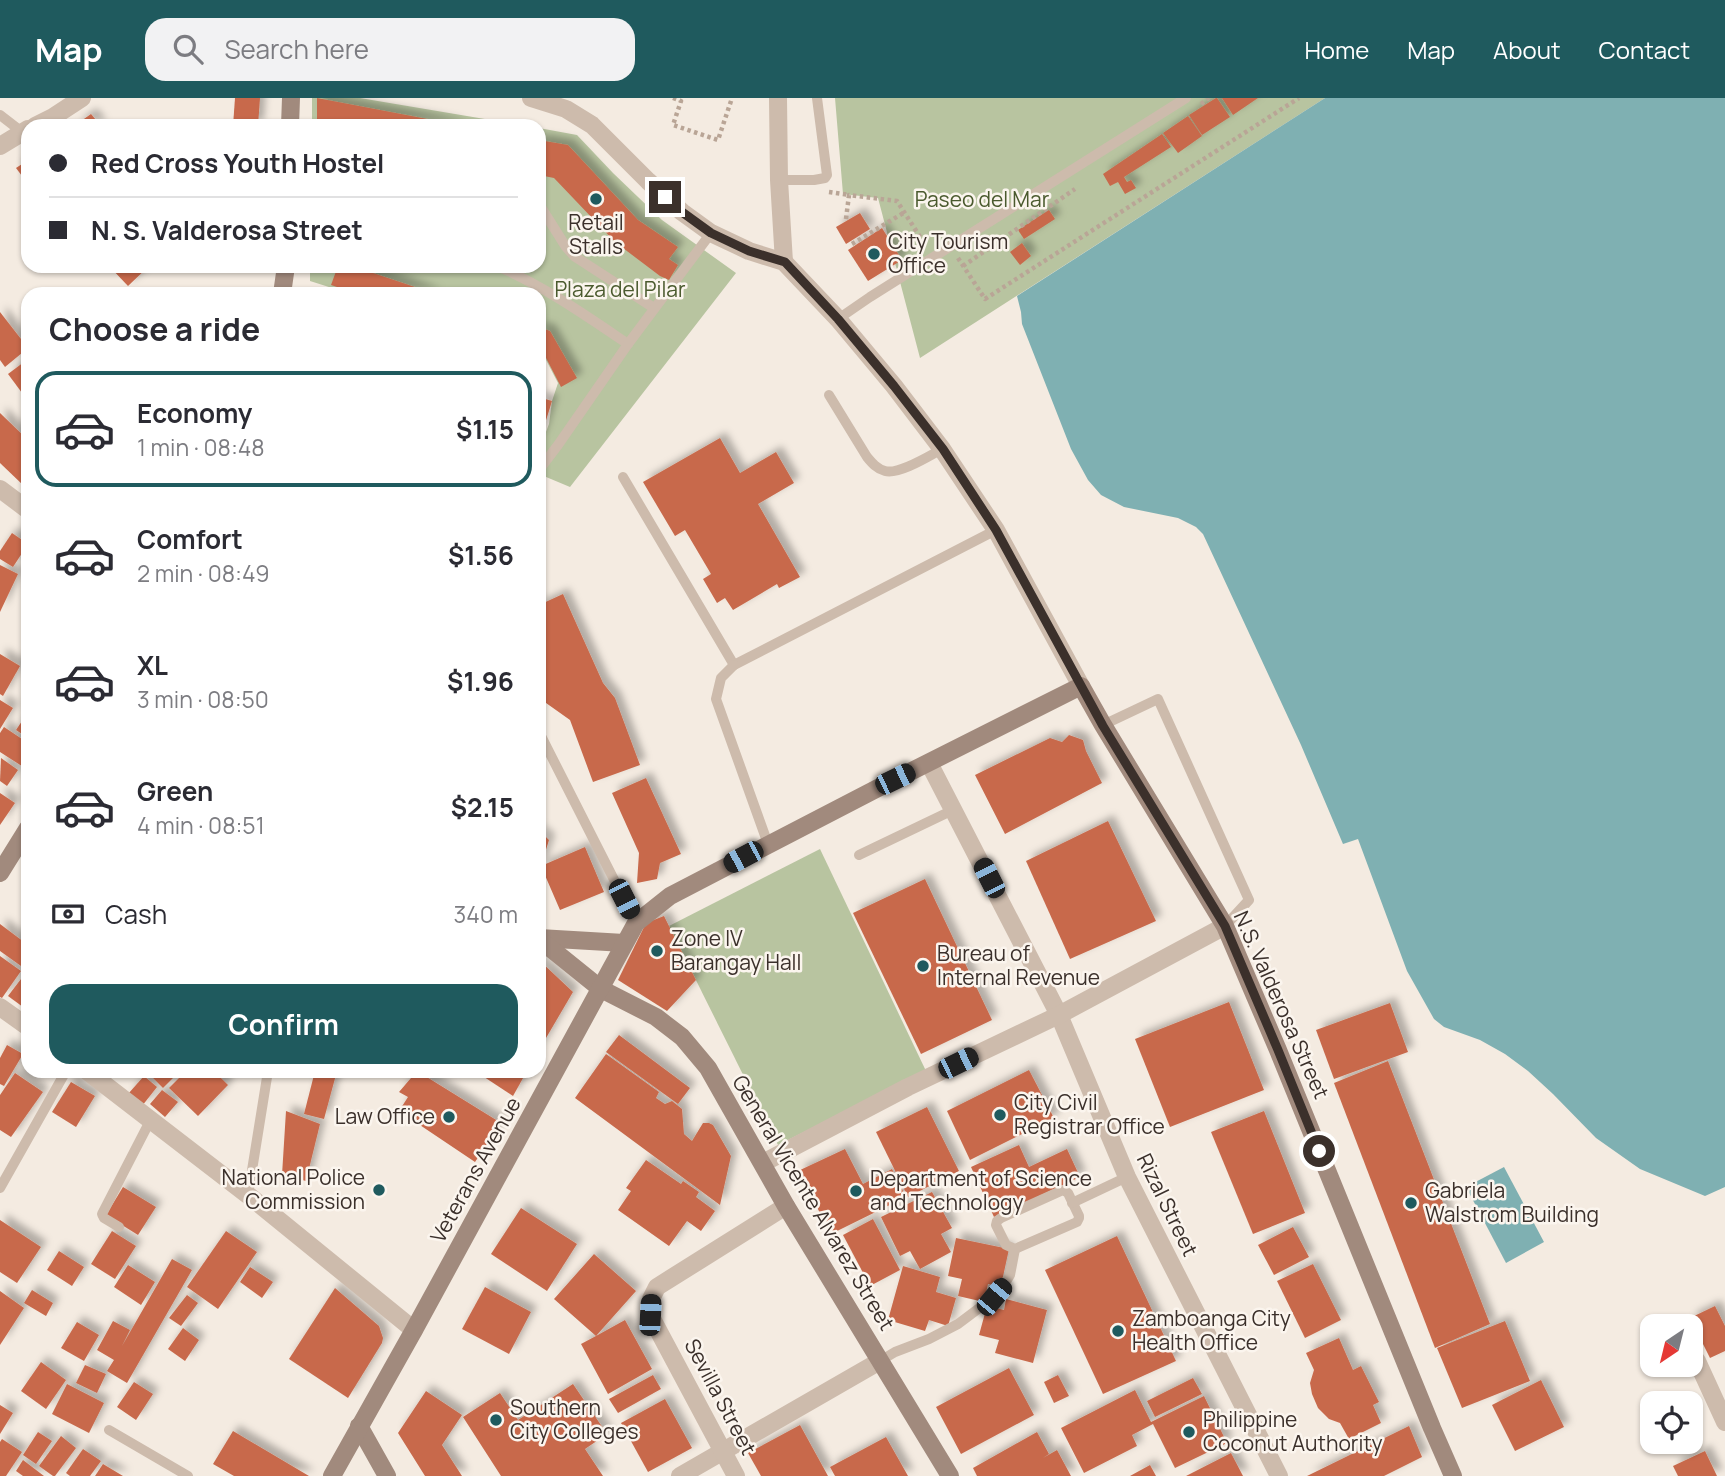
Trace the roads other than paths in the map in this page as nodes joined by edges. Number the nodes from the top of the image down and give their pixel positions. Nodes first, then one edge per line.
1 (82, 98) edge
2 (291, 98) edge
3 (531, 98) edge
4 (778, 98) edge
5 (817, 98) edge
6 (1186, 98) edge
7 (0, 115) edge
8 (49, 119) edge
9 (290, 119) edge
10 (21, 126) edge
11 (21, 133) edge
12 (0, 146) edge
13 (779, 180) junction
14 (546, 215) edge
15 (711, 233) junction
16 (785, 262) junction
17 (511, 273) edge
18 (540, 287) edge
19 (546, 291) edge
20 (654, 308) junction
21 (838, 319) junction
22 (628, 344) junction
23 (829, 395) dead end
24 (943, 449) junction
25 (546, 461) edge
26 (623, 477) dead end
27 (0, 489) edge
28 (21, 505) edge
29 (996, 530) junction
30 (734, 665) junction
31 (1081, 686) junction
32 (1103, 726) junction
33 (546, 746) edge
34 (929, 763) junction
35 (953, 810) junction
36 (21, 839) edge
37 (768, 844) junction
38 (859, 855) dead end
39 (0, 873) edge
40 (636, 923) junction
41 (1225, 926) junction
42 (546, 938) edge
43 (624, 943) junction
44 (546, 944) edge
45 (601, 989) junction
46 (0, 1007) edge
47 (1059, 1015) junction
48 (21, 1022) edge
49 (62, 1078) edge
50 (96, 1078) edge
51 (267, 1078) edge
52 (150, 1121) junction
53 (763, 1163) junction
54 (1127, 1177) junction
55 (0, 1188) edge
56 (248, 1195) junction
57 (1072, 1203) junction
58 (786, 1206) junction
59 (119, 1227) dead end
60 (1015, 1249) junction
61 (414, 1330) junction
62 (880, 1361) junction
63 (1703, 1373) edge
64 (1725, 1422) edge
65 (359, 1426) junction
66 (109, 1430) dead end
67 (723, 1452) junction
68 (1446, 1474) edge
69 (188, 1476) edge
70 (332, 1476) edge
71 (387, 1476) edge
72 (680, 1476) edge
73 (736, 1476) edge
74 (950, 1476) edge
75 (1279, 1476) edge

1 - 8 street
2 - 9 main road
3 - 15 street
4 - 13 street
5 - 13 lane
6 - 21 lane
7 - 10 lane
11 - 12 street
13 - 16 street
14 - 20 lane
15 - 16 street
15 - 20 lane
16 - 21 street
17 - 18 lane
19 - 22 lane
20 - 22 lane
21 - 24 street
22 - 25 lane
23 - 24 lane
24 - 29 street
26 - 30 lane
27 - 28 street
29 - 30 lane
29 - 31 street
30 - 37 lane
31 - 32 main road, N.S. Valderosa Street
31 - 34 main road, Veterans Avenue
32 - 41 main road, N.S. Valderosa Street
32 - 41 lane
33 - 40 lane
34 - 35 street, Rizal Street
34 - 37 main road, Veterans Avenue
35 - 38 lane
35 - 47 street, Rizal Street
36 - 39 main road
37 - 40 main road, Veterans Avenue
40 - 43 main road, Veterans Avenue
41 - 47 street
41 - 68 main road, N.S. Valderosa Street
42 - 43 main road
43 - 45 main road, Veterans Avenue
44 - 45 main road, General Vicente Alvarez Street
45 - 53 main road, General Vicente Alvarez Street
45 - 61 main road, Veterans Avenue
46 - 48 street
47 - 53 street
47 - 54 street, Rizal Street
49 - 55 lane
50 - 52 street
51 - 56 lane
52 - 56 street
52 - 59 lane
53 - 58 main road, General Vicente Alvarez Street
54 - 57 lane
54 - 75 street, Rizal Street
56 - 61 street
57 - 60 lane
57 - 60 lane
58 - 62 main road, General Vicente Alvarez Street
58 - 67 street, Sevilla Street
60 - 62 lane
61 - 65 main road, Veterans Avenue
62 - 67 street
62 - 74 main road, General Vicente Alvarez Street
63 - 64 street
65 - 70 main road, Veterans Avenue
65 - 71 main road
66 - 69 lane
67 - 72 street
67 - 73 street, Sevilla Street

